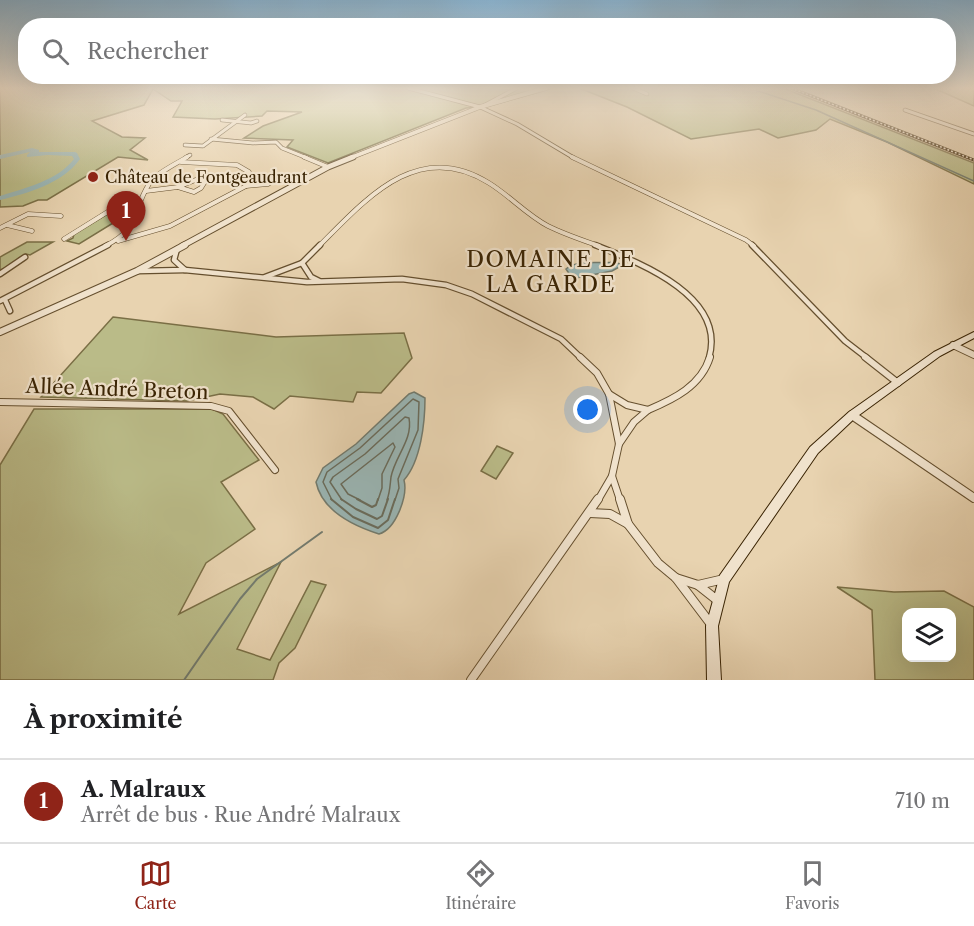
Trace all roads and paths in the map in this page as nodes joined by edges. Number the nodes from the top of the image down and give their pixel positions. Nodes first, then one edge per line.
1 (222, 120) dead end
2 (239, 120) edge
3 (448, 120) edge
4 (508, 120) edge
5 (933, 120) edge
6 (257, 121) dead end
7 (236, 122) junction
8 (974, 134) edge
9 (211, 139) junction
10 (185, 145) dead end
11 (190, 155) dead end
12 (181, 162) junction
13 (328, 167) junction
14 (277, 179) dead end
15 (246, 186) junction
16 (178, 188) junction
17 (146, 191) junction
18 (141, 205) junction
19 (61, 216) dead end
20 (7, 225) junction
21 (0, 228) edge
22 (32, 231) dead end
23 (64, 238) dead end
24 (116, 241) junction
25 (177, 249) junction
26 (25, 257) dead end
27 (302, 263) junction
28 (184, 270) junction
29 (137, 271) junction
30 (0, 274) edge
31 (262, 278) junction
32 (321, 282) junction
33 (3, 301) edge
34 (10, 311) dead end
35 (0, 332) edge
36 (974, 335) edge
37 (953, 345) junction
38 (974, 355) edge
39 (898, 383) junction
40 (609, 394) junction
41 (0, 402) edge
42 (648, 410) junction
43 (852, 414) junction
44 (619, 444) junction
45 (275, 470) dead end
46 (612, 476) junction
47 (974, 498) edge
48 (590, 513) junction
49 (628, 524) junction
50 (676, 578) junction
51 (724, 579) junction
52 (698, 585) junction
53 (717, 600) junction
54 (712, 626) junction
55 (471, 680) edge
56 (714, 680) edge

1 - 7 street
2 - 7 street
3 - 13 street
4 - 39 street
5 - 8 street
6 - 7 street
7 - 9 street
9 - 10 street
9 - 13 street
11 - 12 street
12 - 15 street
12 - 17 street
13 - 25 street
14 - 15 street
15 - 24 street
16 - 16 street
16 - 17 street
17 - 18 street
18 - 23 street
18 - 24 street
19 - 20 street
20 - 21 street
20 - 22 street
24 - 33 street
25 - 28 street
25 - 29 street
26 - 30 street
27 - 31 street
27 - 32 street
27 - 42 street
28 - 29 street
28 - 31 street
29 - 35 street
31 - 32 street
32 - 40 street
33 - 34 street
36 - 37 main road
37 - 38 street
37 - 39 main road
39 - 43 main road
40 - 42 street
40 - 44 street
41 - 45 street, Allée André Breton
42 - 44 street
43 - 47 street
43 - 51 main road
44 - 46 street
46 - 48 street
46 - 49 street
48 - 49 street
48 - 55 street
49 - 50 street
50 - 52 street
50 - 54 street
51 - 52 street
51 - 53 main road
52 - 53 street
53 - 54 main road
54 - 56 main road

